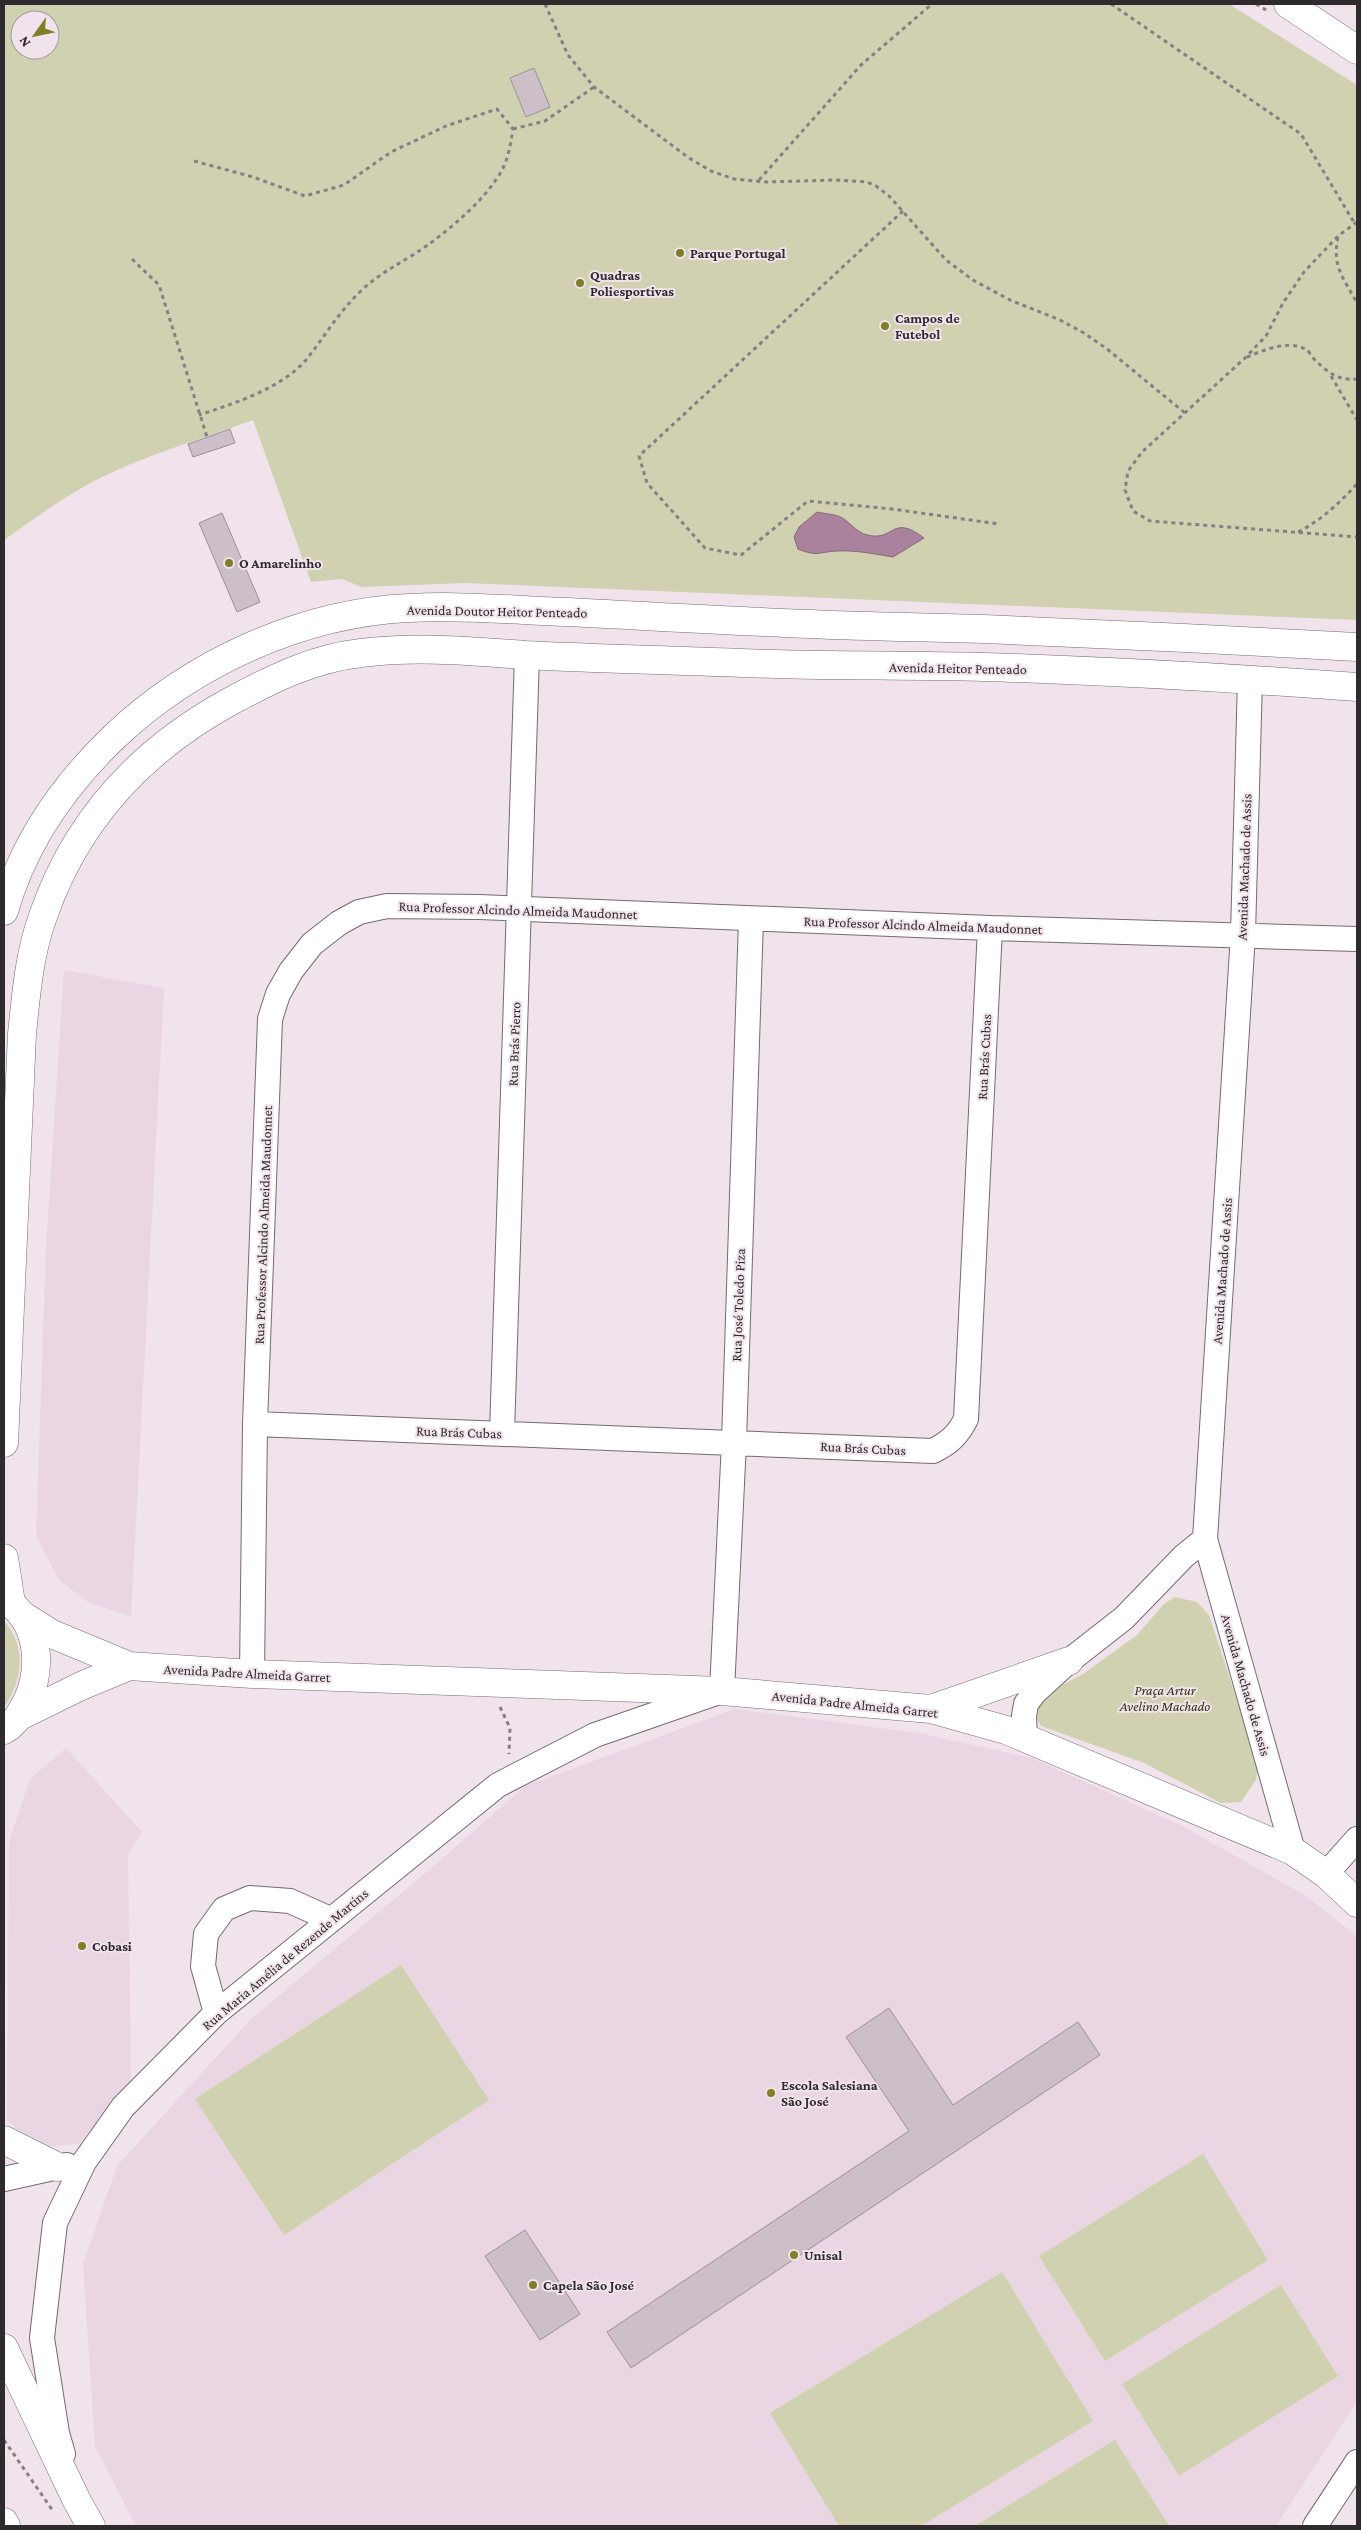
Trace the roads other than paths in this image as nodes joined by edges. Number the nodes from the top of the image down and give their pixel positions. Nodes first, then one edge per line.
1 (1288, 4) edge
2 (1357, 50) edge
3 (1357, 647) edge
4 (527, 655) junction
5 (1250, 680) junction
6 (1357, 687) edge
7 (518, 909) junction
8 (4, 911) edge
9 (750, 919) junction
10 (990, 928) junction
11 (1242, 934) junction
12 (1357, 939) edge
13 (256, 1424) junction
14 (502, 1434) junction
15 (734, 1442) junction
16 (4, 1443) edge
17 (1205, 1539) junction
18 (4, 1558) edge
19 (12, 1606) edge
20 (1069, 1661) junction
21 (129, 1666) junction
22 (252, 1674) junction
23 (722, 1691) junction
24 (931, 1709) junction
25 (8, 1728) edge
26 (1025, 1738) junction
27 (1357, 1838) edge
28 (1294, 1851) junction
29 (1326, 1874) junction
30 (1357, 1903) edge
31 (330, 1920) junction
32 (216, 2013) junction
33 (4, 2140) edge
34 (71, 2164) junction
35 (4, 2179) edge
36 (4, 2348) edge
37 (1357, 2462) edge
38 (67, 2510) junction
39 (4, 2522) edge
40 (6, 2526) edge
41 (91, 2526) edge
42 (1315, 2526) edge

1 - 2 main road
3 - 8 main road, Avenida Doutor Heitor Penteado
4 - 5 main road, Avenida Heitor Penteado
4 - 7 street, Rua Brás Pierro
4 - 16 main road
5 - 6 main road, Avenida Heitor Penteado
5 - 11 street, Avenida Machado de Assis
7 - 9 street, Rua Professor Alcindo Almeida Maudonnet
7 - 13 street, Rua Professor Alcindo Almeida Maudonnet
7 - 14 street, Rua Brás Pierro
9 - 10 street, Rua Professor Alcindo Almeida Maudonnet
9 - 15 street, Rua José Toledo Piza
10 - 11 street, Rua Professor Alcindo Almeida Maudonnet
10 - 15 street, Rua Brás Cubas
11 - 12 street, Rua Professor Alcindo Almeida Maudonnet
11 - 17 street, Avenida Machado de Assis
13 - 14 street, Rua Brás Cubas
13 - 22 street, Rua Professor Alcindo Almeida Maudonnet
14 - 15 street, Rua Brás Cubas
15 - 23 street, Rua José Toledo Piza
17 - 20 street
17 - 28 street, Avenida Machado de Assis
18 - 19 main road
19 - 21 main road
19 - 25 main road
20 - 24 main road
20 - 26 street
21 - 22 main road, Avenida Padre Almeida Garret
21 - 25 main road, Avenida Padre Almeida Garret
22 - 23 main road, Avenida Padre Almeida Garret
23 - 24 main road, Avenida Padre Almeida Garret
23 - 31 street, Rua Maria Amélia de Rezende Martins
24 - 26 main road, Avenida Padre Almeida Garret
26 - 28 main road, Avenida Padre Almeida Garret
27 - 29 street
28 - 29 main road, Avenida Padre Almeida Garret
29 - 30 main road, Avenida Padre Almeida Garret
31 - 32 street, Rua Maria Amélia de Rezende Martins
31 - 32 street
32 - 34 street, Rua Maria Amélia de Rezende Martins
33 - 34 main road
34 - 35 street
34 - 38 street, Rua Maria Amélia de Rezende Martins
36 - 38 main road
37 - 42 street
38 - 41 main road
39 - 40 main road

